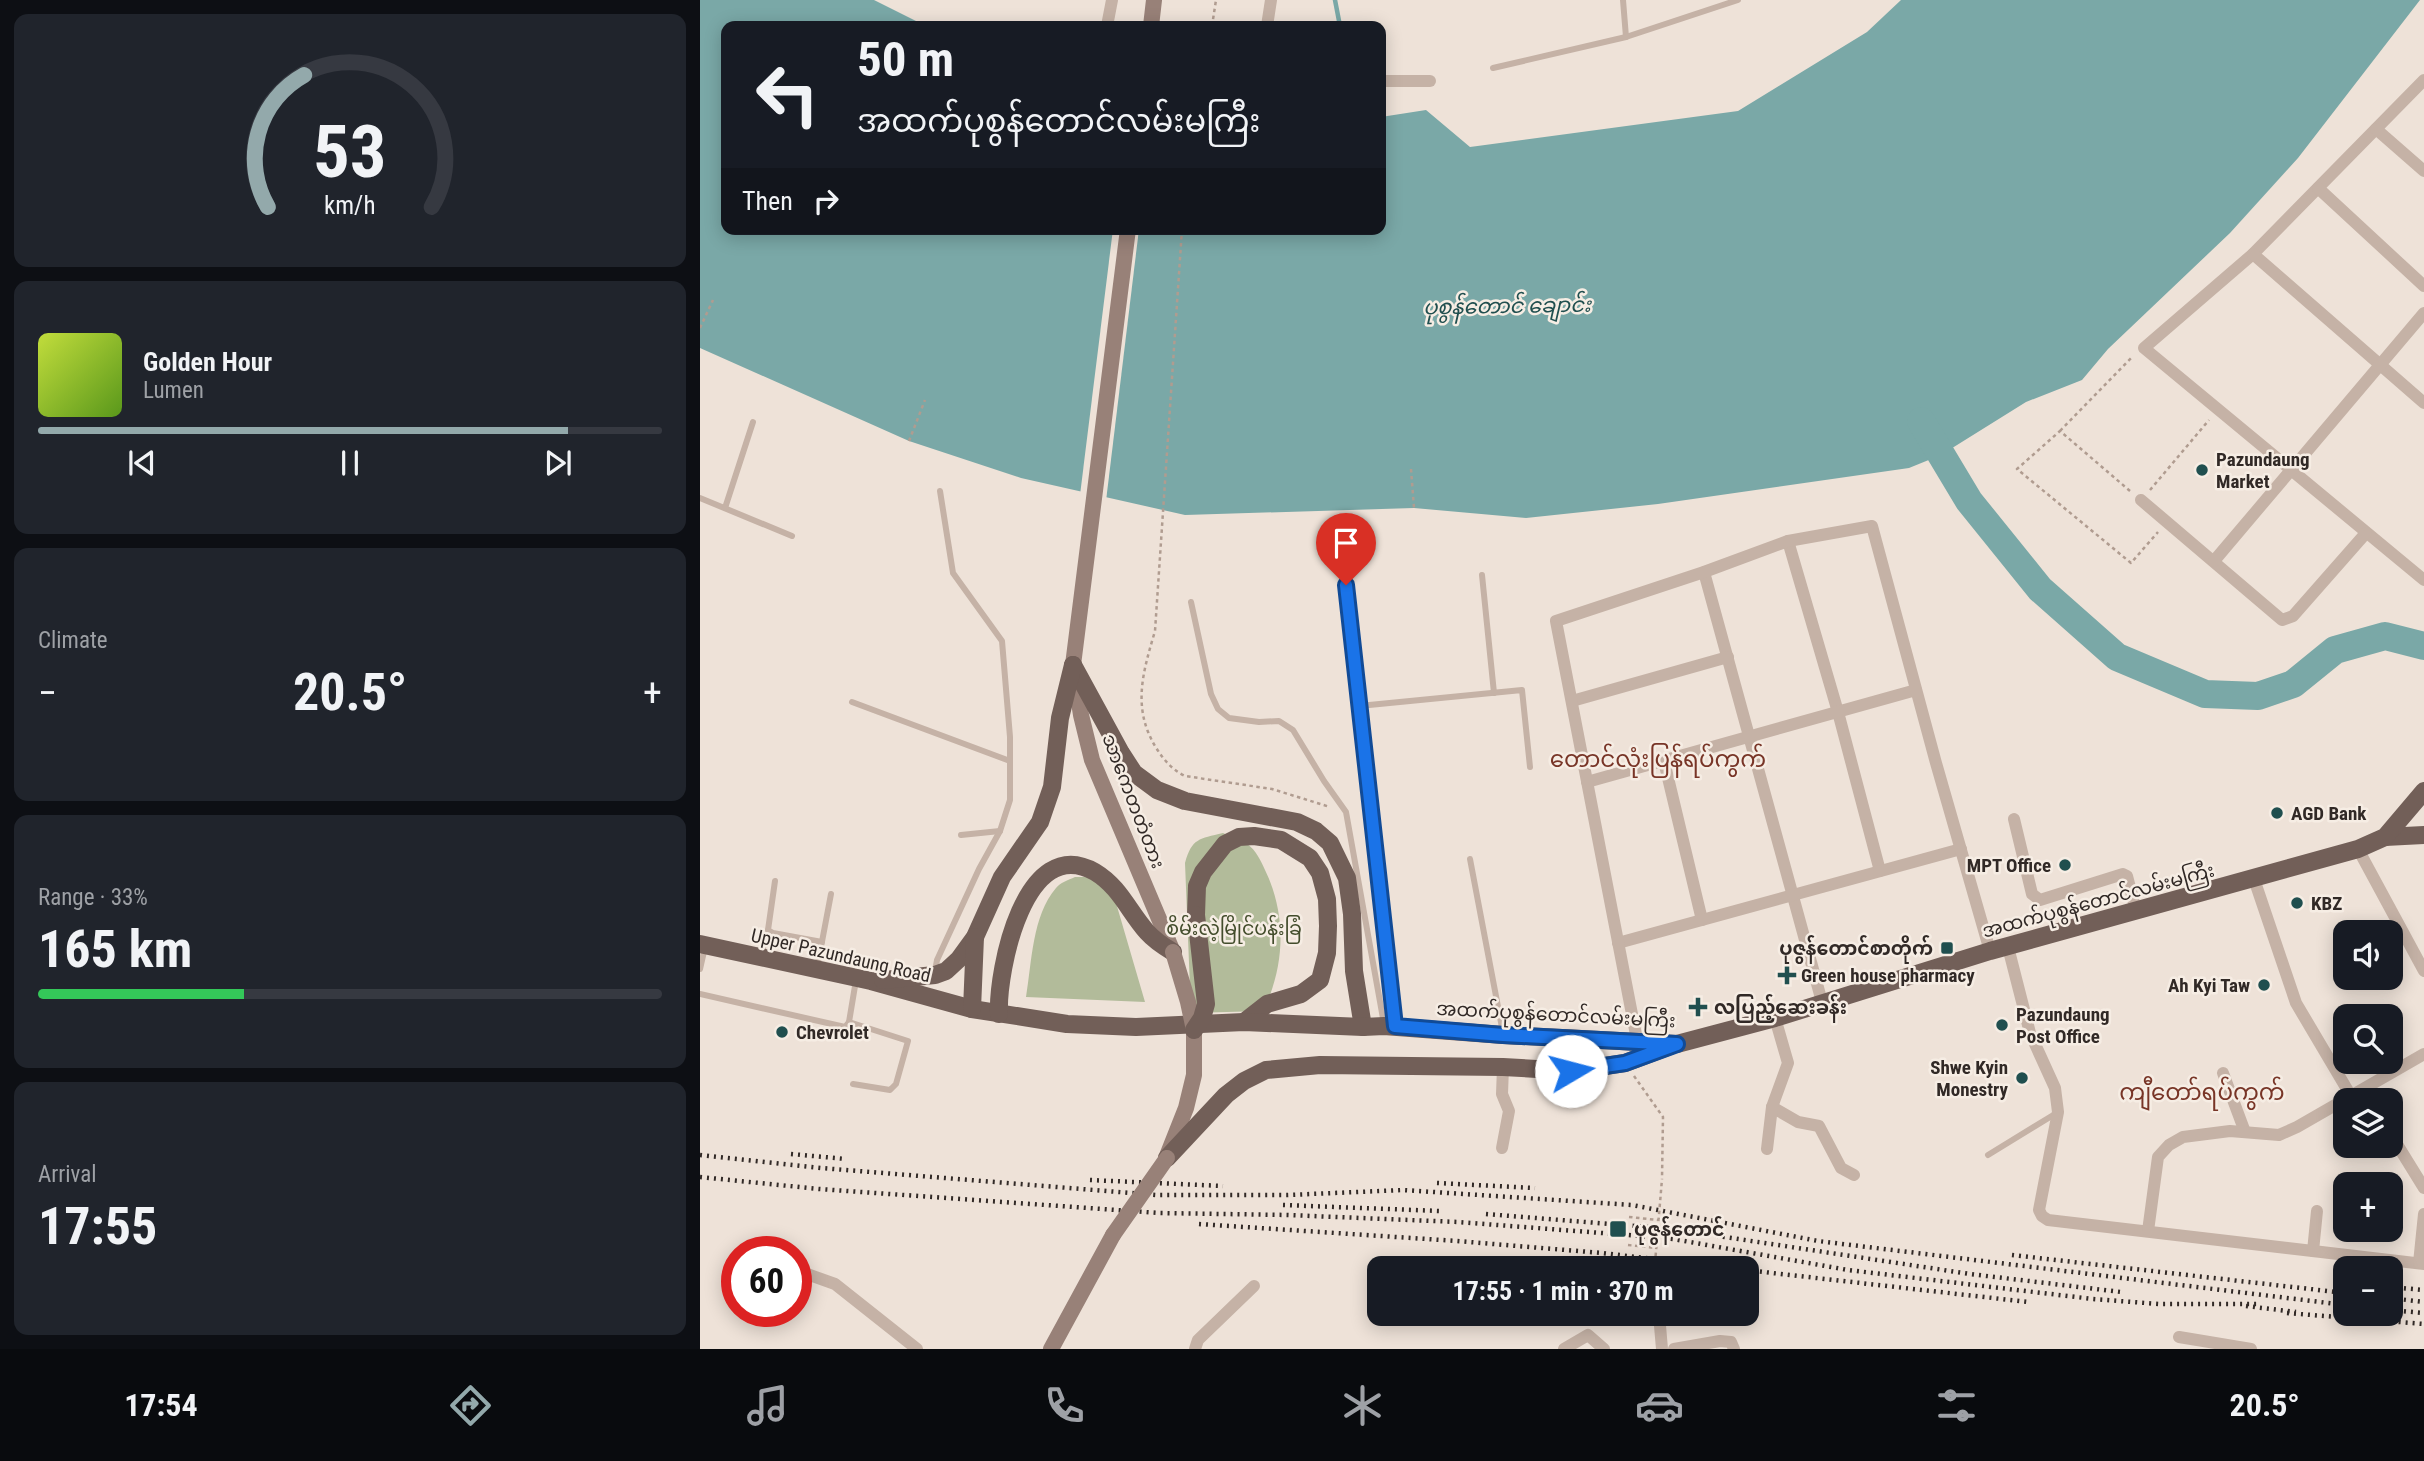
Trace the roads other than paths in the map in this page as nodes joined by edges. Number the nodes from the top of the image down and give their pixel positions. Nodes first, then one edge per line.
1 (1112, 0) edge
2 (1154, 0) edge
3 (1271, 0) edge
4 (1623, 0) edge
5 (1738, 0) edge
6 (1108, 21) edge
7 (1152, 21) edge
8 (1268, 21) edge
9 (1626, 37) junction
10 (1493, 68) dead end
11 (1430, 80) dead end
12 (2424, 80) edge
13 (1386, 81) edge
14 (2376, 129) junction
15 (2424, 171) edge
16 (2318, 188) junction
17 (1127, 235) edge
18 (2253, 254) junction
19 (2424, 286) edge
20 (2424, 313) edge
21 (2379, 365) junction
22 (2424, 403) edge
23 (753, 422) dead end
24 (2292, 470) junction
25 (940, 491) dead end
26 (700, 498) edge
27 (2141, 500) road end
28 (724, 508) junction
29 (2367, 533) junction
30 (792, 536) dead end
31 (1788, 541) junction
32 (2214, 561) junction
33 (1704, 572) junction
34 (1482, 575) dead end
35 (2424, 580) edge
36 (1346, 585) dead end
37 (1191, 602) dead end
38 (1728, 657) junction
39 (1073, 665) junction
40 (1916, 690) junction
41 (1494, 693) junction
42 (1572, 701) junction
43 (852, 702) dead end
44 (1359, 706) junction
45 (1838, 712) junction
46 (1750, 737) junction
47 (1010, 761) junction
48 (1664, 761) junction
49 (1530, 767) dead end
50 (1587, 782) junction
51 (2424, 791) edge
52 (2014, 819) dead end
53 (1000, 831) junction
54 (961, 835) dead end
55 (2424, 835) edge
56 (2385, 837) junction
57 (1961, 849) junction
58 (2358, 849) junction
59 (1470, 859) dead end
60 (1880, 871) junction
61 (2254, 878) junction
62 (775, 881) dead end
63 (831, 894) dead end
64 (1793, 895) junction
65 (2136, 911) junction
66 (1702, 920) junction
67 (768, 930) junction
68 (975, 937) junction
69 (822, 942) junction
70 (1618, 943) junction
71 (703, 945) edge
72 (1999, 949) junction
73 (1173, 952) junction
74 (761, 957) junction
75 (700, 969) edge
76 (817, 969) junction
77 (2424, 971) edge
78 (935, 975) junction
79 (864, 980) junction
80 (700, 994) edge
81 (1822, 1002) junction
82 (972, 1009) junction
83 (999, 1014) junction
84 (1774, 1018) junction
85 (849, 1022) junction
86 (1244, 1022) junction
87 (1390, 1026) junction
88 (1363, 1027) junction
89 (1194, 1030) junction
90 (1503, 1035) junction
91 (1637, 1040) junction
92 (1677, 1044) junction
93 (2424, 1054) edge
94 (1503, 1067) junction
95 (2223, 1073) dead end
96 (853, 1084) dead end
97 (2347, 1088) edge
98 (2371, 1088) edge
99 (1772, 1107) junction
100 (2333, 1109) edge
101 (2058, 1112) junction
102 (2245, 1132) junction
103 (1502, 1148) dead end
104 (1768, 1149) dead end
105 (2403, 1154) edge
106 (1988, 1155) dead end
107 (1167, 1158) junction
108 (1854, 1175) dead end
109 (2424, 1188) edge
110 (2317, 1211) dead end
111 (2424, 1214) edge
112 (2148, 1231) junction
113 (2313, 1251) junction
114 (2421, 1264) edge
115 (812, 1276) edge
116 (1254, 1286) dead end
117 (1660, 1326) edge
118 (2179, 1337) dead end
119 (900, 1344) edge
120 (1732, 1345) edge
121 (917, 1349) edge
122 (1052, 1349) edge
123 (1195, 1349) edge
124 (1564, 1349) edge
125 (1604, 1349) edge
126 (1662, 1349) edge
127 (1674, 1349) edge
128 (2251, 1349) edge

1 - 6 street
2 - 7 main road
3 - 8 street
4 - 9 lane
5 - 9 lane
9 - 10 lane
11 - 13 street
12 - 14 street
14 - 15 street
14 - 16 street
16 - 18 street
16 - 19 street
17 - 39 main road, သာကေတတံတား
18 - 21 street
18 - 24 street
20 - 21 street
21 - 22 street
21 - 24 street
23 - 28 lane
24 - 29 street
24 - 32 street
25 - 47 lane
26 - 28 lane
27 - 32 street
28 - 30 lane
29 - 32 street
29 - 35 street
31 - 33 street
31 - 40 street
31 - 45 street
33 - 38 street
33 - 42 street
34 - 41 lane
36 - 44 lane
37 - 87 lane
38 - 42 street
38 - 46 street
39 - 68 main road
39 - 73 main road, သာကေတတံတား
39 - 88 main road
40 - 45 street
40 - 57 street
41 - 44 lane
41 - 49 lane
42 - 50 street
43 - 47 lane
44 - 87 lane
45 - 46 street
45 - 60 street
46 - 48 street
46 - 64 street
47 - 53 lane
48 - 50 street
48 - 66 street
50 - 70 street
51 - 56 main road, အထက်ပုစွန်တောင်လမ်းမကြီး
52 - 65 street
53 - 54 lane
53 - 78 lane
55 - 56 main road
56 - 58 main road, အထက်ပုစွန်တောင်လမ်းမကြီး
57 - 60 street
57 - 72 street
58 - 61 main road, အထက်ပုစွန်တောင်လမ်းမကြီး
58 - 77 street
59 - 90 lane
60 - 64 street
61 - 65 main road, အထက်ပုစွန်တောင်လမ်းမကြီး
61 - 97 street
62 - 67 lane
63 - 69 lane
64 - 66 street
64 - 81 street
65 - 72 main road, အထက်ပုစွန်တောင်လမ်းမကြီး
66 - 70 street
67 - 69 lane
67 - 74 lane
68 - 78 main road
68 - 82 main road
69 - 76 lane
70 - 91 street
71 - 74 main road, Upper Pazundaung Road
71 - 75 lane
72 - 81 main road, အထက်ပုစွန်တောင်လမ်းမကြီး
72 - 101 street
73 - 83 main road
73 - 89 main road, သာကေတတံတား, bridge
74 - 76 main road, Upper Pazundaung Road
76 - 79 main road, Upper Pazundaung Road
78 - 79 main road
79 - 82 main road, Upper Pazundaung Road
79 - 85 lane
80 - 85 lane
81 - 84 main road, အထက်ပုစွန်တောင်လမ်းမကြီး
82 - 83 main road, အထက်ပုစွန်တောင်လမ်းမကြီး
83 - 86 main road, အထက်ပုစွန်တောင်လမ်းမကြီး
84 - 92 main road, အထက်ပုစွန်တောင်လမ်းမကြီး
84 - 99 street
85 - 96 lane
86 - 88 main road, အထက်ပုစွန်တောင်လမ်းမကြီး
86 - 89 main road, bridge
87 - 88 main road, အထက်ပုစွန်တောင်လမ်းမကြီး
87 - 90 main road, အထက်ပုစွန်တောင်လမ်းမကြီး
89 - 107 main road, သာကေတတံတား
90 - 91 main road, အထက်ပုစွန်တောင်လမ်းမကြီး
91 - 92 main road, အထက်ပုစွန်တောင်လမ်းမကြီး
92 - 94 main road
93 - 98 street
94 - 103 street
94 - 107 main road
95 - 102 street
99 - 104 street
99 - 108 street
100 - 102 street
101 - 106 lane
101 - 112 street
102 - 112 street
105 - 109 street
107 - 122 main road, သာကေတတံတား, bridge
110 - 113 street
111 - 114 street
112 - 113 street
113 - 114 street
115 - 119 street
116 - 123 street
117 - 126 street
118 - 128 street
119 - 121 street
120 - 127 street
124 - 125 street

